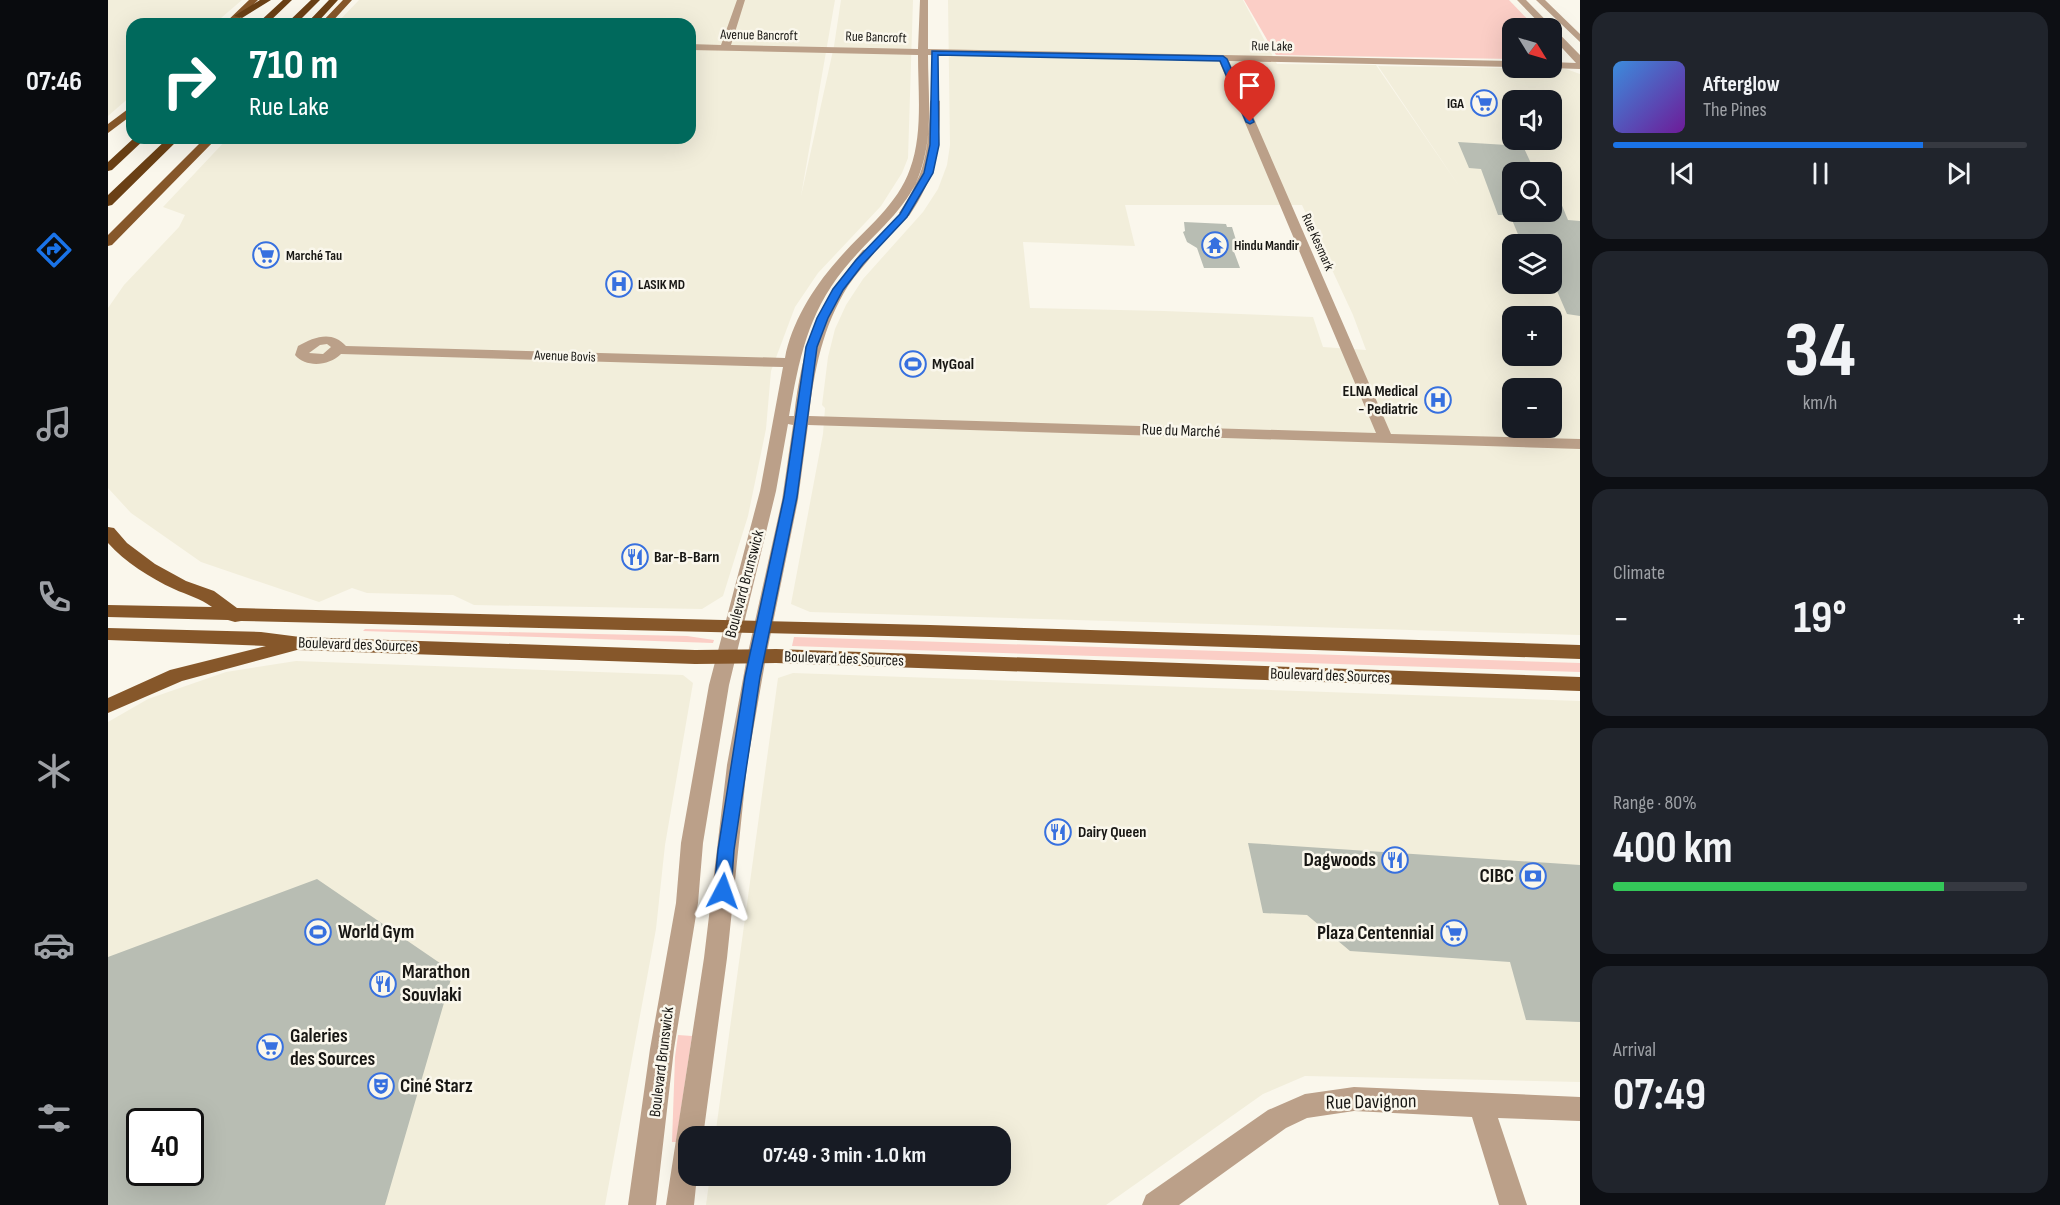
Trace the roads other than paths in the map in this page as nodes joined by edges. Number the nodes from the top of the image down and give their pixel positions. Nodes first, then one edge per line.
1 (254, 0) edge
2 (267, 0) edge
3 (288, 0) edge
4 (316, 0) edge
5 (334, 0) edge
6 (348, 0) edge
7 (741, 0) edge
8 (924, 0) edge
9 (1521, 0) edge
10 (1540, 0) edge
11 (239, 15) junction
12 (236, 18) edge
13 (268, 18) edge
14 (297, 18) edge
15 (316, 18) edge
16 (331, 18) edge
17 (1538, 18) edge
18 (1580, 39) edge
19 (1562, 42) edge
20 (696, 47) edge
21 (725, 48) junction
22 (827, 49) joint
23 (931, 49) junction
24 (1223, 59) junction
25 (1580, 61) edge
26 (1502, 64) edge
27 (1562, 65) edge
28 (1580, 66) edge
29 (126, 114) edge
30 (108, 130) edge
31 (134, 144) edge
32 (168, 144) edge
33 (205, 144) edge
34 (108, 168) edge
35 (108, 201) edge
36 (113, 238) edge
37 (108, 249) edge
38 (338, 350) dead end
39 (792, 363) junction
40 (782, 420) junction
41 (801, 421) junction
42 (1385, 437) junction
43 (1580, 444) edge
44 (108, 532) edge
45 (108, 611) edge
46 (235, 616) junction
47 (735, 626) junction
48 (762, 626) junction
49 (108, 634) edge
50 (300, 644) junction
51 (1580, 652) edge
52 (726, 656) junction
53 (757, 656) junction
54 (1580, 684) edge
55 (108, 706) edge
56 (1481, 1104) junction
57 (1580, 1109) edge
58 (692, 1126) edge
59 (683, 1186) edge
60 (642, 1205) edge
61 (680, 1205) edge
62 (1156, 1205) edge
63 (1512, 1205) edge

1 - 11 main road
2 - 11 highway
3 - 13 highway
4 - 14 highway
5 - 15 highway
6 - 16 main road
7 - 21 street
8 - 23 street, Boulevard Brunswick
9 - 17 street
10 - 18 street
11 - 12 main road
19 - 25 street
20 - 21 street, Avenue Bancroft
21 - 22 street, Avenue Bancroft
22 - 23 street, Rue Bancroft
23 - 24 street, Rue Lake
23 - 39 street, Boulevard Brunswick
23 - 41 street, Boulevard Brunswick
24 - 26 street, Rue Lake
24 - 42 street, Rue Kesmark
27 - 28 street
29 - 30 main road
31 - 34 highway
32 - 35 highway
33 - 36 main road
36 - 37 main road
38 - 39 street, Avenue Bovis
39 - 40 street, Boulevard Brunswick
40 - 41 street, Rue du Marché
40 - 47 street, Boulevard Brunswick
41 - 42 street, Rue du Marché
41 - 48 street, Boulevard Brunswick
42 - 43 street, Rue du Marché
44 - 46 main road
45 - 46 main road, Boulevard des Sources
46 - 47 main road, Boulevard des Sources
47 - 48 main road, Boulevard des Sources
47 - 52 street, Boulevard Brunswick
48 - 51 main road, Boulevard des Sources
48 - 53 street, Boulevard Brunswick
49 - 50 main road, Boulevard des Sources
50 - 52 main road, Boulevard des Sources
50 - 55 main road
52 - 53 main road, Boulevard des Sources
52 - 60 street, Boulevard Brunswick
53 - 54 main road, Boulevard des Sources
53 - 58 street, Boulevard Brunswick
56 - 57 street, Rue Davignon
56 - 62 street, Rue Davignon
56 - 63 street
59 - 61 street

